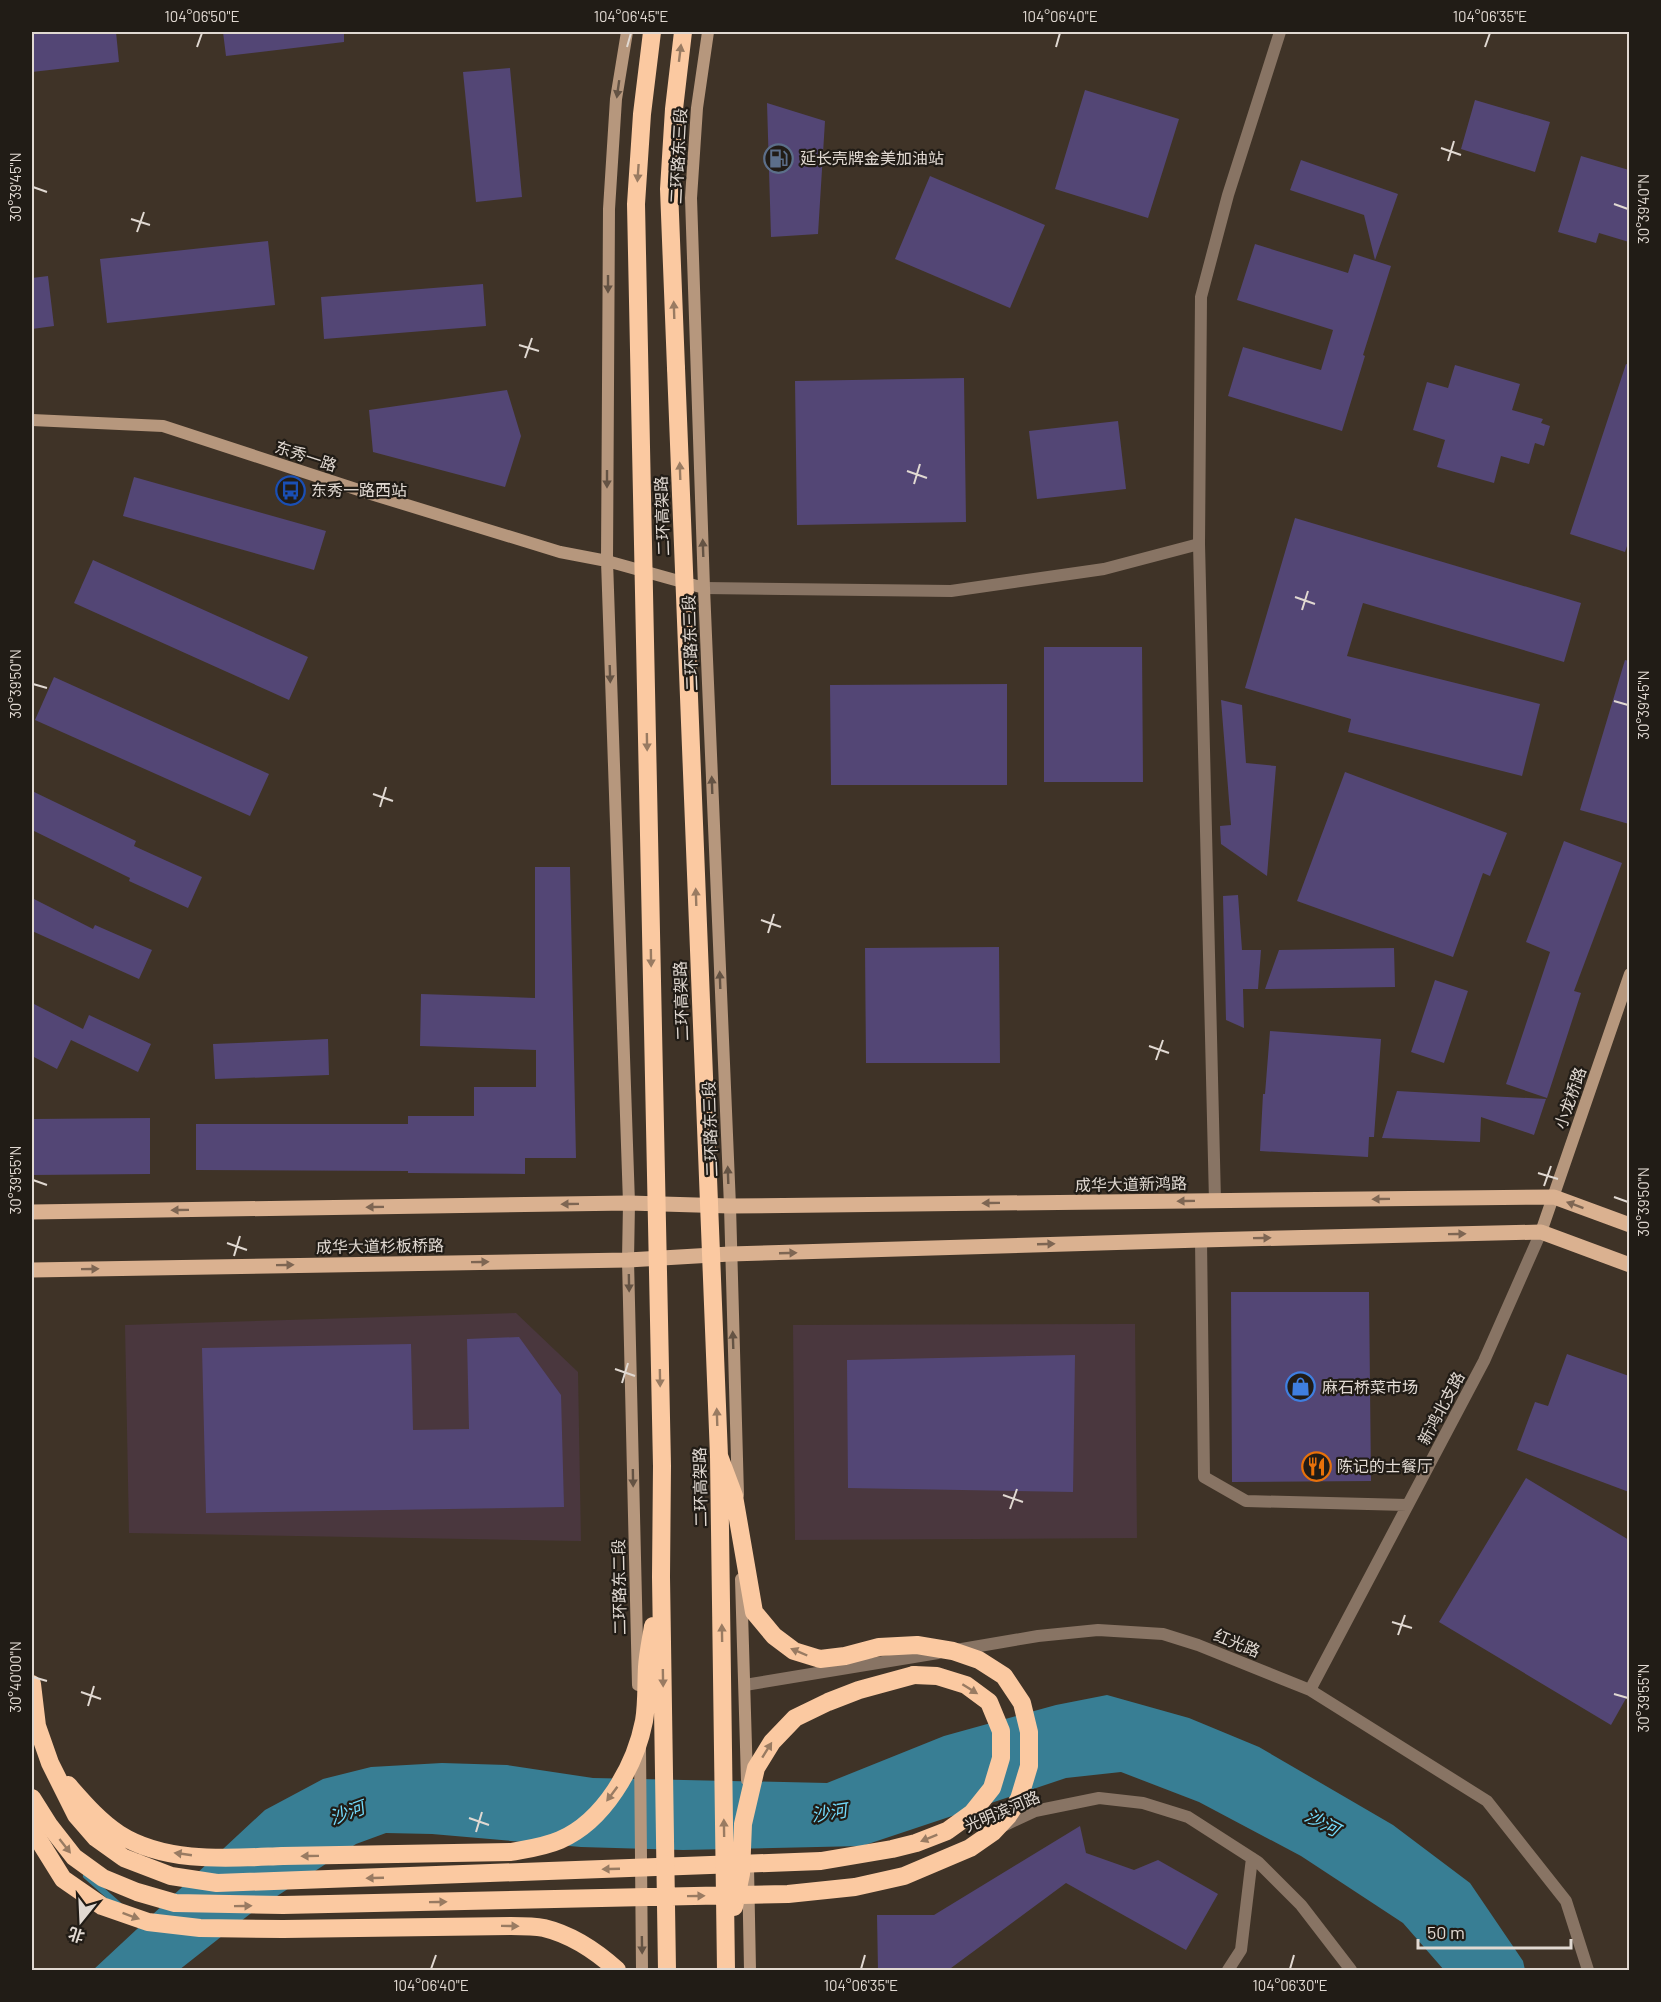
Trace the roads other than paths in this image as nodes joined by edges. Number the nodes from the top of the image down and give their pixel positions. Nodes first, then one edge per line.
1 (627, 32) edge
2 (652, 32) edge
3 (683, 32) edge
4 (708, 32) edge
5 (1280, 32) edge
6 (32, 420) edge
7 (1199, 544) junction
8 (607, 561) junction
9 (704, 588) junction
10 (1629, 974) edge
11 (1554, 1197) junction
12 (1215, 1201) junction
13 (628, 1203) junction
14 (730, 1206) junction
15 (32, 1212) edge
16 (1629, 1225) edge
17 (1541, 1232) junction
18 (1201, 1240) junction
19 (730, 1254) junction
20 (628, 1260) junction
21 (1629, 1265) edge
22 (32, 1270) edge
23 (719, 1456) junction
24 (1407, 1505) junction
25 (661, 1577) junction
26 (32, 1684) edge
27 (745, 1685) junction
28 (1310, 1690) junction
29 (50, 1763) junction
30 (32, 1798) edge
31 (32, 1823) edge
32 (1252, 1858) junction
33 (749, 1883) junction
34 (726, 1950) junction
35 (617, 1971) edge
36 (642, 1971) edge
37 (667, 1971) edge
38 (726, 1971) edge
39 (750, 1971) edge
40 (1228, 1971) edge
41 (1351, 1971) edge
42 (1588, 1971) edge

1 -> 8 main road
2 -> 25 highway, 二环高架路, bridge
23 -> 3 highway, 二环高架路, bridge
9 -> 4 main road, 二环路东三段
5 - 7 street
6 - 8 main road, 东秀一路
7 - 9 street
7 - 12 street
8 - 9 main road, 东秀一路
8 -> 13 main road
14 -> 9 main road, 二环路东三段
10 - 11 main road, 小龙桥路
11 -> 12 main road, 成华大道新鸿路
16 -> 11 main road, 成华大道新鸿路
11 - 17 main road, 小龙桥路
12 -> 14 main road, 成华大道新鸿路
13 - 14 main road, 成华大道新鸿路
13 -> 15 main road
13 - 20 main road, 二环路东二段
14 - 19 main road, 二环路东三段
18 -> 17 main road
17 - 21 main road
17 - 24 street, 新鸿北支路
19 -> 18 main road
18 - 24 street
19 - 20 main road, 成华大道杉板桥路
27 -> 19 main road
22 -> 20 main road, 成华大道杉板桥路
20 -> 36 main road, 二环路东二段
30 -> 23 highway, bridge
34 -> 23 highway, 二环高架路, bridge
24 - 28 street, 新鸿北支路
25 -> 29 highway, bridge
25 -> 37 highway, 二环高架路, bridge
26 - 29 highway
27 - 28 street, 红光路
27 - 33 main road, bridge
28 - 42 street, 红光路
34 -> 29 highway, bridge
31 -> 35 highway
32 - 33 street, 光明滨河路
32 - 40 street
32 - 41 street, 光明滨河路
33 - 39 main road
34 - 38 highway, 二环高架路, bridge

